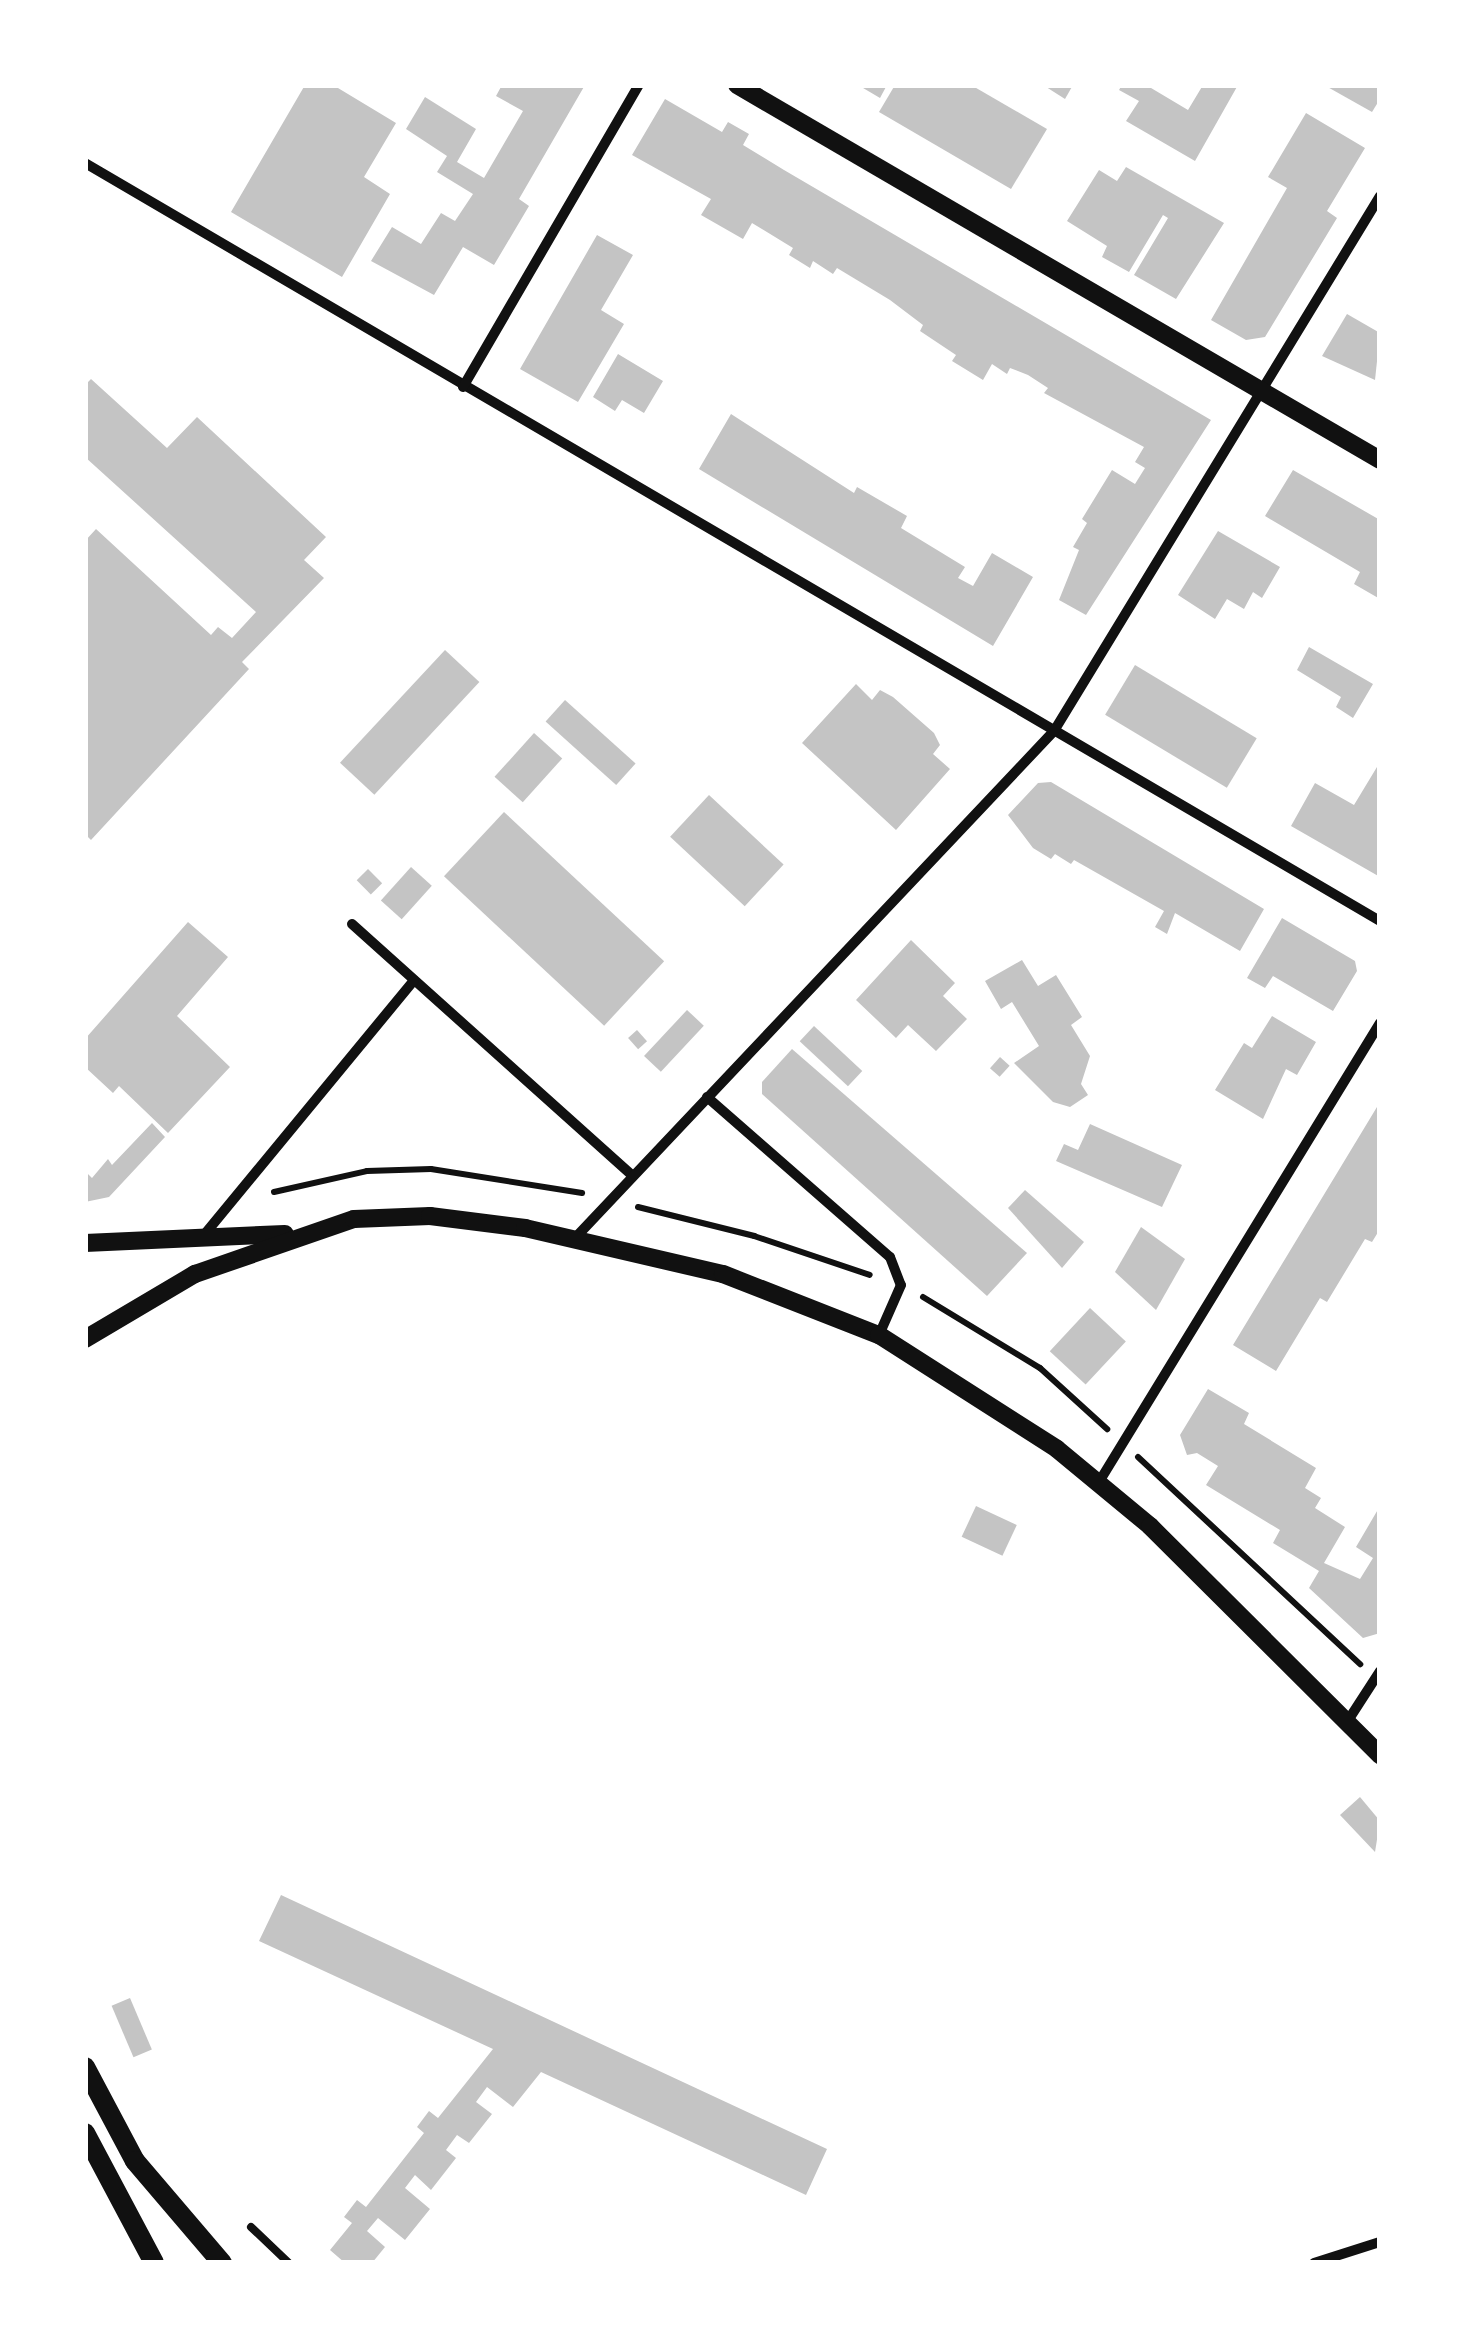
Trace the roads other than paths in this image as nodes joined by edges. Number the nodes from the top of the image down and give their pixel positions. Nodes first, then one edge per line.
1 (639, 85) edge
2 (737, 85) edge
3 (85, 163) edge
4 (1380, 196) edge
5 (462, 387) junction
6 (1261, 390) junction
7 (1380, 460) edge
8 (1054, 731) junction
9 (1380, 920) edge
10 (352, 924) dead end
11 (414, 980) junction
12 (1380, 1023) edge
13 (707, 1097) junction
14 (634, 1176) junction
15 (296, 1234) junction
16 (204, 1235) junction
17 (576, 1236) junction
18 (85, 1243) edge
19 (878, 1335) junction
20 (85, 1340) edge
21 (1098, 1482) junction
22 (1380, 1672) edge
23 (1349, 1719) junction
24 (1380, 1754) edge
25 (85, 2067) edge
26 (85, 2133) edge
27 (251, 2227) dead end
28 (1380, 2242) edge
29 (154, 2263) edge
30 (222, 2263) edge
31 (289, 2263) edge
32 (1314, 2263) edge

1 - 5 street
2 - 6 street
3 - 5 street
4 - 6 street
5 - 8 street
6 - 7 street
6 - 8 street
8 - 9 street
8 - 13 street
10 - 11 street
11 - 14 street
11 - 16 street
12 - 21 street
13 - 14 street
13 - 19 street
14 - 17 street
15 - 16 street
15 - 17 street
15 - 20 street
16 - 18 street
17 - 19 street
19 - 21 street
21 - 23 street
22 - 23 street
23 - 24 street
25 - 30 main road
26 - 29 main road
27 - 31 lane
28 - 32 street

